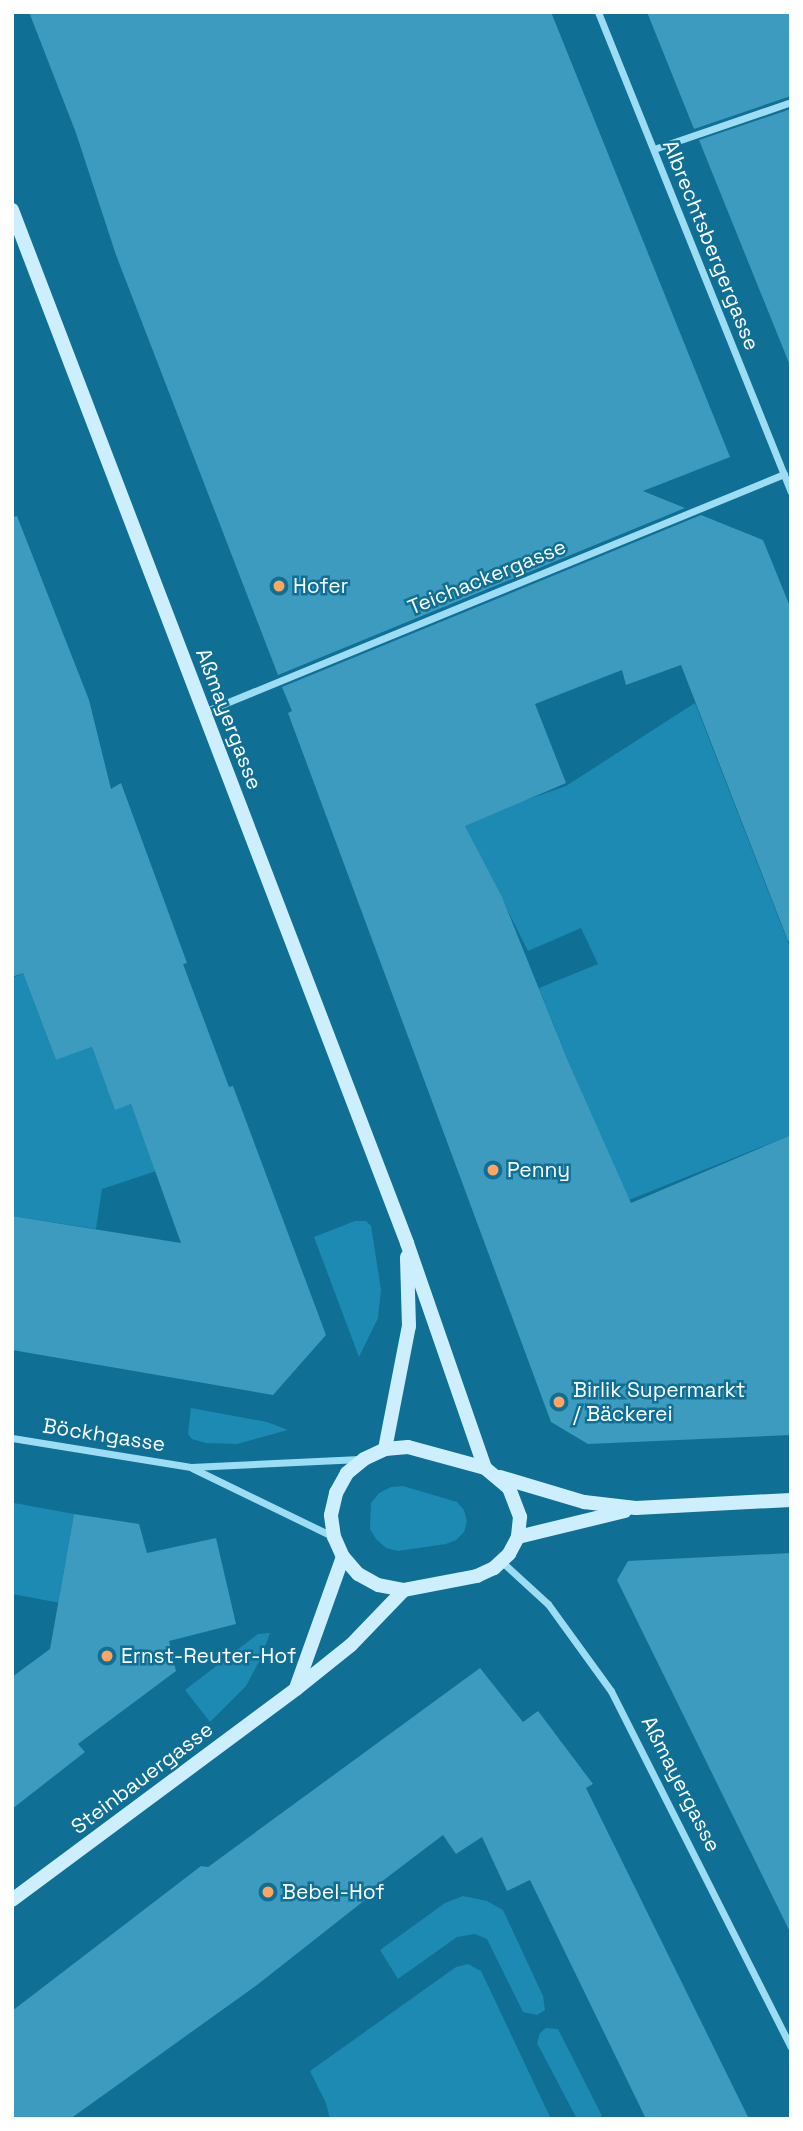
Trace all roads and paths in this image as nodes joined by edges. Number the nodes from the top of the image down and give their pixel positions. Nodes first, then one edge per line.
1 (598, 12) edge
2 (791, 102) edge
3 (654, 149) junction
4 (12, 211) edge
5 (784, 474) junction
6 (791, 492) edge
7 (204, 712) junction
8 (407, 1243) junction
9 (12, 1438) edge
10 (385, 1449) junction
11 (364, 1459) junction
12 (191, 1467) junction
13 (485, 1468) junction
14 (499, 1477) junction
15 (791, 1500) edge
16 (636, 1508) junction
17 (334, 1537) junction
18 (518, 1537) junction
19 (343, 1557) junction
20 (502, 1562) junction
21 (404, 1590) junction
22 (296, 1689) junction
23 (12, 1900) edge
24 (791, 2047) edge

1 - 3 street, Albrechtsbergergasse
2 - 3 street
3 - 5 street, Albrechtsbergergasse
4 - 7 street, Aßmayergasse
5 - 6 street, Albrechtsbergergasse
5 - 7 street, Teichackergasse
7 - 8 street, Aßmayergasse
8 - 10 street, Aßmayergasse
8 - 13 street, Aßmayergasse
9 - 12 street, Böckhgasse
10 - 11 street
10 - 13 street
11 - 12 street, Böckhgasse
11 - 17 street
12 - 17 street, Böckhgasse
13 - 14 street
14 - 16 street
14 - 18 street
15 - 16 street
16 - 18 street
17 - 19 street
18 - 20 street
19 - 21 street
19 - 22 street
20 - 21 street
20 - 24 street, Aßmayergasse
21 - 22 street, Steinbauergasse
22 - 23 street, Steinbauergasse

